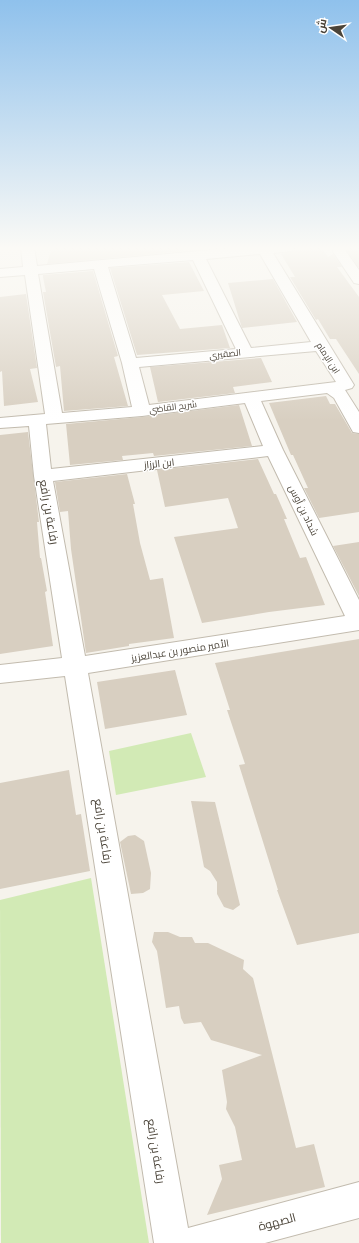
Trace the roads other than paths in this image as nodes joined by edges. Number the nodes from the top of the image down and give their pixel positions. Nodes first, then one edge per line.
1 (34, 305) edge
2 (112, 305) edge
3 (222, 305) edge
4 (297, 305) edge
5 (321, 346) junction
6 (245, 352) junction
7 (130, 363) junction
8 (344, 390) edge
9 (251, 398) junction
10 (142, 411) junction
11 (45, 419) junction
12 (0, 423) edge
13 (359, 428) edge
14 (274, 450) junction
15 (43, 476) junction
16 (359, 622) edge
17 (75, 666) junction
18 (0, 674) edge
19 (359, 1200) edge
20 (172, 1243) edge
21 (196, 1243) edge

1 - 11 street, رفاعة بن رافع
2 - 7 street
3 - 6 street
4 - 5 street, ابن الإمام
5 - 6 street, الصقيري
5 - 8 street, ابن الإمام
6 - 7 street, الصقيري
7 - 10 street
8 - 9 street, شريح القاضي
8 - 13 street, ابن الإمام
9 - 10 street, شريح القاضي
9 - 14 street, شداد بن أوس
10 - 11 street, شريح القاضي
11 - 12 street, شريح القاضي
11 - 15 street, رفاعة بن رافع
14 - 15 street, ابن الرزاز
14 - 16 street, شداد بن أوس
15 - 17 street, رفاعة بن رافع
16 - 17 street, الأمير منصور بن عبدالعزيز
17 - 18 street, الأمير منصور بن عبدالعزيز
17 - 20 street, رفاعة بن رافع
19 - 21 street, الصهوة

